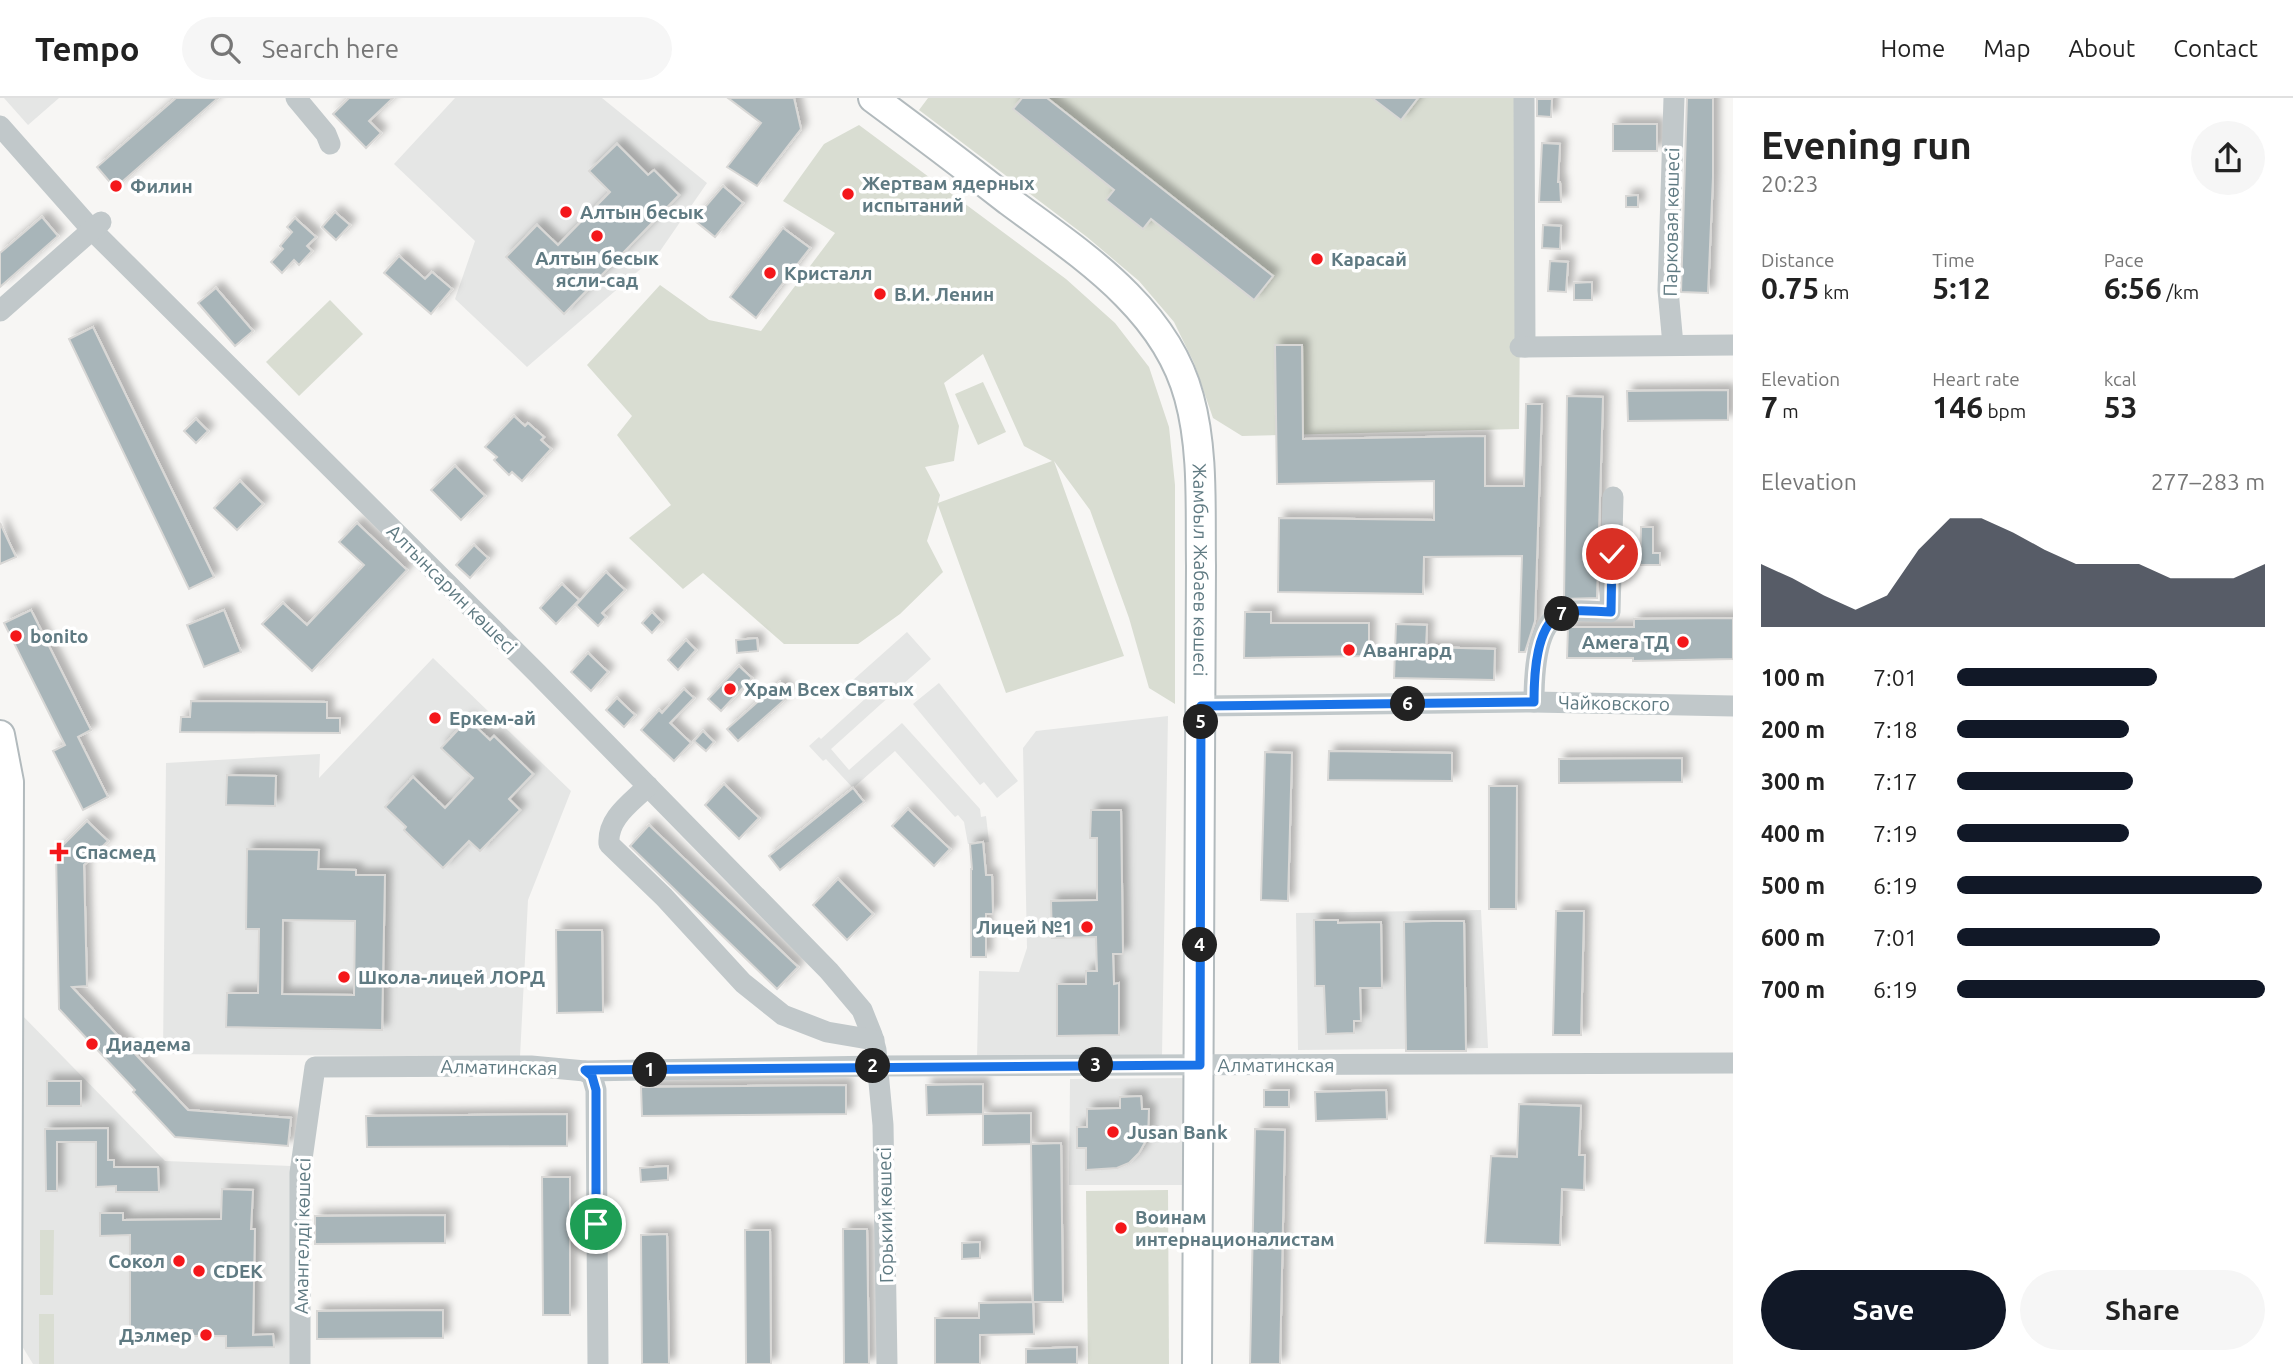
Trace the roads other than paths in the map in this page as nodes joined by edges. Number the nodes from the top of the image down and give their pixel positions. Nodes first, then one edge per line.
1 (296, 98) edge
2 (873, 98) edge
3 (1524, 98) edge
4 (1674, 98) edge
5 (0, 126) edge
6 (330, 145) dead end
7 (97, 225) junction
8 (0, 311) edge
9 (1673, 345) junction
10 (1733, 345) edge
11 (1613, 497) dead end
12 (1534, 702) junction
13 (1201, 706) junction
14 (1733, 706) edge
15 (0, 735) edge
16 (648, 786) junction
17 (874, 1040) junction
18 (1733, 1063) edge
19 (1200, 1065) junction
20 (878, 1066) junction
21 (315, 1068) joint
22 (585, 1070) junction
23 (6, 1301) junction
24 (0, 1335) edge
25 (1195, 1359) edge
26 (7, 1364) edge
27 (22, 1364) edge
28 (300, 1364) edge
29 (598, 1364) edge
30 (887, 1364) edge

1 - 6 street
2 - 13 main road, Жамбыл Жабаев көшесі
3 - 9 street
4 - 9 street, Парковая көшесі
5 - 7 street, Алтынсарин көшесі
7 - 8 street
7 - 16 street, Алтынсарин көшесі
9 - 10 street
11 - 12 street
12 - 13 street, Чайковского
12 - 14 street, Чайковского
13 - 19 main road, Жамбыл Жабаев көшесі
15 - 23 main road
16 - 17 street, Алтынсарин көшесі
16 - 17 street
17 - 20 street, Алтынсарин көшесі
18 - 19 street, Алматинская
19 - 20 street, Алматинская
19 - 25 main road, Жамбыл Жабаев көшесі
20 - 22 street, Алматинская
20 - 30 street, Горький көшесі
21 - 22 street, Алматинская
21 - 28 street, Амангелді көшесі
22 - 29 street
23 - 24 main road
23 - 26 main road
23 - 27 main road

